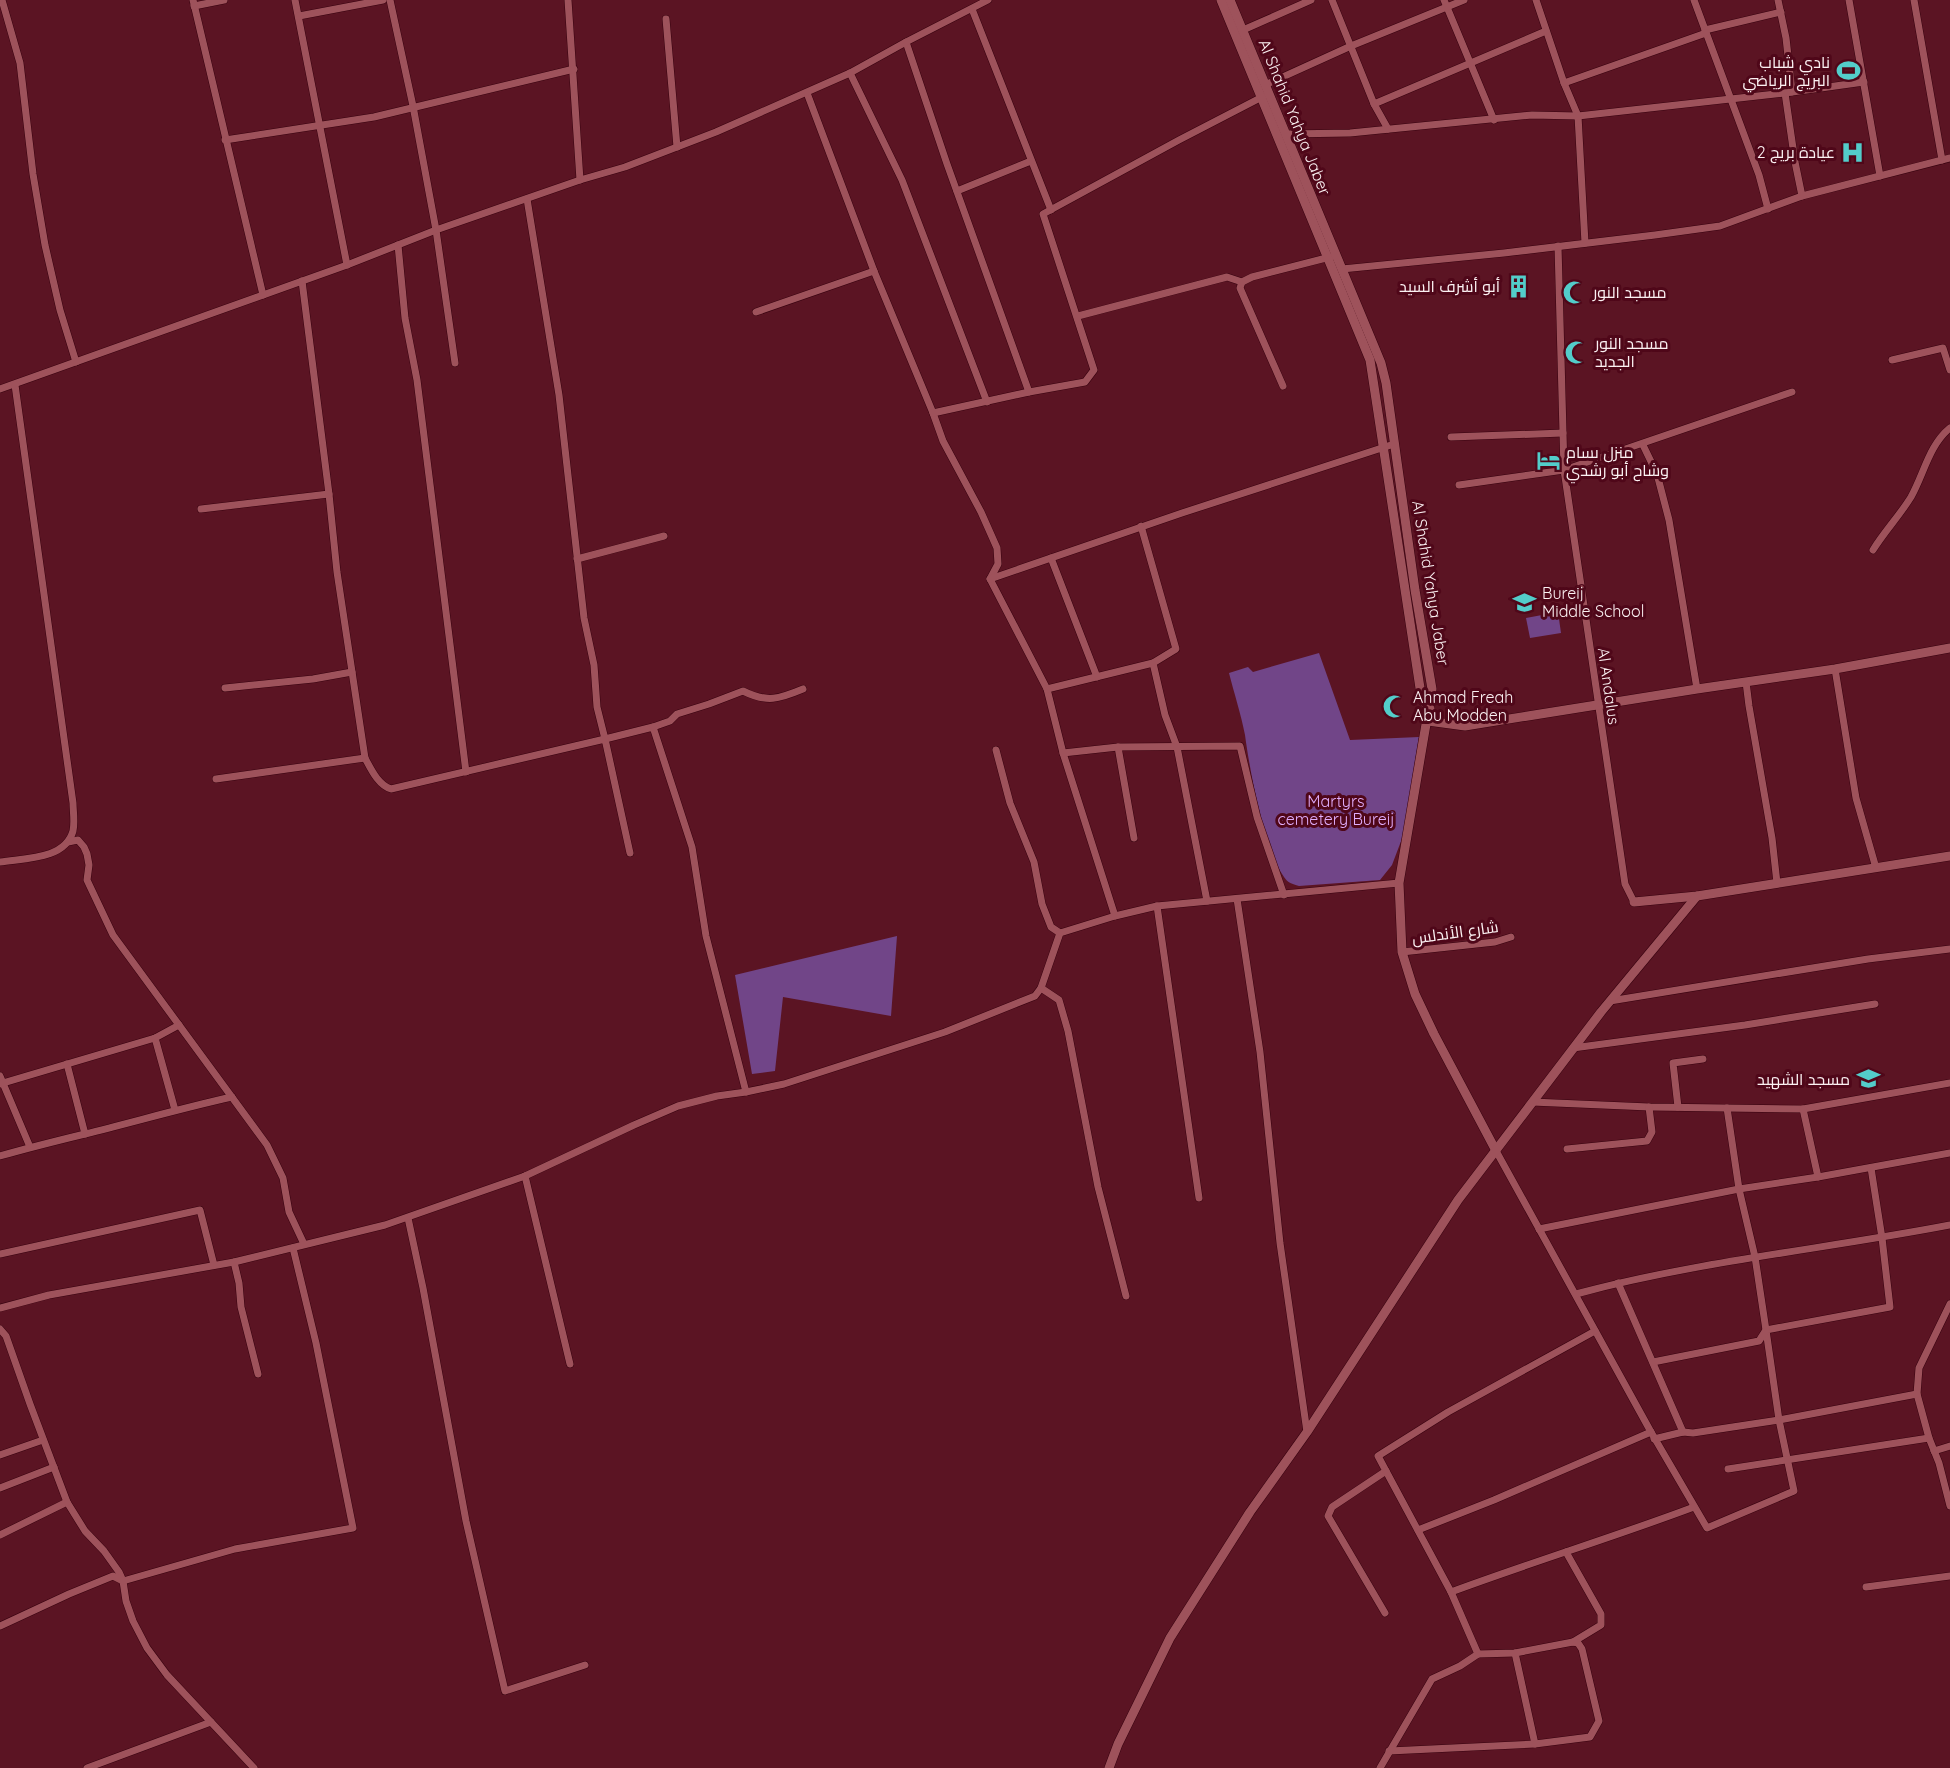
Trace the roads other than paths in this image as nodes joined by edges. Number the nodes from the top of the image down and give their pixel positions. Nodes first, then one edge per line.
1 (2, 0) edge
2 (224, 0) edge
3 (295, 0) edge
4 (383, 0) edge
5 (390, 0) edge
6 (568, 0) edge
7 (988, 0) edge
8 (1221, 0) edge
9 (1230, 0) edge
10 (1311, 0) edge
11 (1332, 0) edge
12 (1464, 0) edge
13 (1536, 0) edge
14 (1694, 0) edge
15 (1778, 0) edge
16 (1849, 0) edge
17 (1914, 0) edge
18 (194, 3) edge
19 (1446, 4) edge
20 (972, 9) junction
21 (1781, 12) junction
22 (298, 16) junction
23 (666, 19) dead end
24 (1243, 30) junction
25 (1546, 31) junction
26 (1705, 32) junction
27 (906, 42) junction
28 (1351, 46) junction
29 (1471, 63) junction
30 (574, 69) junction
31 (850, 74) junction
32 (1864, 82) junction
33 (1564, 83) junction
34 (1265, 92) junction
35 (807, 93) junction
36 (1789, 93) junction
37 (1731, 99) junction
38 (1374, 104) junction
39 (413, 106) junction
40 (1578, 116) junction
41 (1494, 120) junction
42 (320, 124) junction
43 (1388, 129) junction
44 (1287, 134) junction
45 (225, 140) junction
46 (677, 147) junction
47 (1950, 158) edge
48 (1942, 160) junction
49 (1031, 161) junction
50 (1880, 176) junction
51 (580, 180) junction
52 (957, 191) junction
53 (1802, 196) junction
54 (527, 199) junction
55 (1768, 209) junction
56 (1051, 210) junction
57 (436, 230) junction
58 (1585, 243) junction
59 (398, 245) junction
60 (1557, 246) junction
61 (1331, 256) junction
62 (347, 265) junction
63 (1342, 269) junction
64 (874, 271) junction
65 (302, 281) junction
66 (1242, 282) junction
67 (263, 295) junction
68 (756, 312) dead end
69 (1078, 316) junction
70 (1892, 360) dead end
71 (76, 362) junction
72 (455, 363) dead end
73 (1950, 370) edge
74 (15, 385) junction
75 (1283, 386) dead end
76 (0, 389) edge
77 (1029, 392) junction
78 (1792, 392) dead end
79 (987, 402) junction
80 (933, 413) junction
81 (1950, 428) edge
82 (1563, 433) junction
83 (1451, 437) dead end
84 (1395, 444) junction
85 (1643, 445) junction
86 (1384, 447) junction
87 (1564, 470) junction
88 (1459, 485) dead end
89 (329, 494) junction
90 (201, 510) dead end
91 (1142, 526) junction
92 (664, 536) dead end
93 (1873, 550) dead end
94 (577, 558) junction
95 (1051, 558) junction
96 (990, 579) junction
97 (1950, 648) edge
98 (1154, 663) junction
99 (1835, 669) junction
100 (352, 672) junction
101 (1097, 676) junction
102 (1746, 682) junction
103 (225, 688) dead end
104 (1047, 688) junction
105 (803, 689) dead end
106 (1697, 689) junction
107 (1598, 705) junction
108 (1430, 709) junction
109 (1428, 721) junction
110 (653, 727) junction
111 (605, 739) junction
112 (1118, 747) junction
113 (1178, 747) junction
114 (996, 750) dead end
115 (1063, 753) junction
116 (365, 758) junction
117 (466, 772) junction
118 (216, 779) dead end
119 (1134, 838) dead end
120 (68, 842) junction
121 (630, 854) dead end
122 (1950, 856) edge
123 (0, 862) edge
124 (1876, 868) junction
125 (1399, 883) junction
126 (1777, 883) junction
127 (1284, 895) junction
128 (1697, 896) junction
129 (1237, 899) junction
130 (1207, 901) junction
131 (1634, 902) joint
132 (1157, 906) junction
133 (1115, 916) junction
134 (1060, 933) junction
135 (1511, 937) dead end
136 (1950, 950) edge
137 (1402, 952) junction
138 (1041, 988) junction
139 (1610, 1001) junction
140 (1875, 1004) dead end
141 (179, 1025) junction
142 (155, 1038) junction
143 (1573, 1048) junction
144 (1703, 1059) dead end
145 (67, 1064) junction
146 (1, 1081) edge
147 (1950, 1083) edge
148 (746, 1092) junction
149 (232, 1097) junction
150 (1532, 1102) junction
151 (1649, 1107) junction
152 (1678, 1107) junction
153 (1727, 1108) junction
154 (1803, 1109) junction
155 (175, 1110) junction
156 (85, 1134) junction
157 (30, 1147) junction
158 (1496, 1149) junction
159 (1567, 1149) dead end
160 (1950, 1153) edge
161 (0, 1156) edge
162 (1871, 1168) junction
163 (525, 1176) junction
164 (1818, 1177) junction
165 (1739, 1189) junction
166 (1199, 1198) dead end
167 (408, 1218) junction
168 (1950, 1225) edge
169 (1539, 1229) junction
170 (1882, 1238) junction
171 (304, 1244) junction
172 (293, 1248) junction
173 (0, 1254) edge
174 (1755, 1257) junction
175 (234, 1262) junction
176 (214, 1265) junction
177 (1618, 1283) junction
178 (1576, 1294) junction
179 (1126, 1296) dead end
180 (1950, 1304) edge
181 (0, 1308) edge
182 (0, 1329) edge
183 (1766, 1330) junction
184 (1595, 1331) junction
185 (1653, 1362) junction
186 (570, 1364) dead end
187 (258, 1374) dead end
188 (1917, 1394) junction
189 (1779, 1420) junction
190 (1307, 1432) junction
191 (1683, 1432) junction
192 (1653, 1435) junction
193 (1929, 1438) junction
194 (43, 1440) junction
195 (1950, 1446) edge
196 (1934, 1451) junction
197 (0, 1455) edge
198 (1787, 1460) junction
199 (54, 1467) junction
200 (1728, 1469) dead end
201 (1386, 1471) junction
202 (0, 1488) edge
203 (67, 1502) junction
204 (1950, 1506) edge
205 (1694, 1507) junction
206 (1418, 1530) junction
207 (0, 1535) edge
208 (1566, 1552) junction
209 (1950, 1576) edge
210 (123, 1581) junction
211 (1866, 1587) dead end
212 (1451, 1592) junction
213 (1385, 1613) dead end
214 (0, 1626) edge
215 (1573, 1642) junction
216 (1515, 1653) junction
217 (1478, 1654) junction
218 (585, 1665) dead end
219 (211, 1722) junction
220 (1535, 1744) junction
221 (1389, 1751) junction
222 (250, 1767) edge
223 (87, 1768) edge
224 (1109, 1768) edge
225 (1380, 1768) edge

1 - 71 street
2 - 18 street
3 - 22 street
4 - 22 street
5 - 39 street
6 - 30 street
7 - 20 street
8 - 34 street, Al Shahid Yahya Jaber
9 - 24 street, Al Shahid Yahya Jaber
10 - 24 street
11 - 28 street
12 - 19 street
13 - 25 street
14 - 26 street
15 - 21 street
16 - 32 street
17 - 48 street
18 - 45 street
19 - 28 street
19 - 29 street
20 - 27 street
20 - 49 street
21 - 26 street
21 - 36 street
22 - 42 street
23 - 46 street
24 - 34 street, Al Shahid Yahya Jaber
25 - 29 street
25 - 33 street
26 - 33 street
26 - 37 street
27 - 31 street
27 - 52 street
28 - 34 street
28 - 38 street
29 - 38 street
29 - 41 street
30 - 39 street
30 - 51 street
31 - 35 street
31 - 79 street
32 - 36 street
32 - 50 street
33 - 40 street
34 - 44 street, Al Shahid Yahya Jaber
34 - 56 street
34 - 61 street, Al Shahid Yahya Jaber
35 - 46 street
35 - 64 street
36 - 37 street
36 - 53 street
37 - 40 street
37 - 55 street
38 - 43 street
39 - 42 street
39 - 57 street
40 - 41 street
40 - 58 street
41 - 43 street
42 - 45 street
42 - 62 street
43 - 44 street
44 - 61 street, Al Shahid Yahya Jaber
45 - 67 street
46 - 51 street
47 - 48 street
48 - 50 street
49 - 52 street
49 - 56 street
50 - 53 street
51 - 54 street
52 - 77 street
53 - 55 street
54 - 57 street
54 - 94 street
55 - 58 street
56 - 69 street
57 - 59 street
57 - 72 street
58 - 60 street
59 - 62 street
59 - 117 street
60 - 63 street
60 - 82 street, Al Andalus
61 - 63 street, Al Shahid Yahya Jaber
61 - 66 street
61 - 86 street, Al Shahid Yahya Jaber
62 - 65 street
63 - 84 street, Al Shahid Yahya Jaber
64 - 68 street
64 - 80 street
65 - 67 street
65 - 89 street
66 - 69 street
66 - 75 street
67 - 71 street
69 - 77 street
70 - 73 street
71 - 74 street
74 - 76 street
74 - 120 street
77 - 79 street
78 - 85 street
79 - 80 street
80 - 96 street
81 - 93 street
82 - 83 street
82 - 87 street, Al Andalus
84 - 86 street
84 - 108 street, Al Shahid Yahya Jaber
85 - 87 street
85 - 106 street
86 - 91 street
86 - 108 street, Al Shahid Yahya Jaber
87 - 88 street
87 - 107 street, Al Andalus
89 - 90 street
89 - 100 street
91 - 95 street
91 - 98 street
92 - 94 street
94 - 111 street
95 - 96 street
95 - 101 street
96 - 104 street
97 - 99 street
98 - 101 street
98 - 113 street
99 - 102 street
99 - 124 street
100 - 103 street
100 - 116 street
101 - 104 street
102 - 106 street
102 - 126 street
104 - 115 street
105 - 110 street
106 - 107 street
107 - 109 street
107 - 131 street, Al Andalus
108 - 109 street
109 - 125 street
110 - 111 street
110 - 148 street
111 - 117 street
111 - 121 street
112 - 113 street
112 - 115 street
112 - 119 street
113 - 127 street
113 - 130 street
114 - 134 street
115 - 133 street
116 - 117 street
116 - 118 street
120 - 123 street
120 - 141 street
122 - 124 street
124 - 126 street
125 - 127 street
125 - 137 street
126 - 128 street
127 - 129 street
128 - 131 street
128 - 139 street
129 - 130 street
129 - 190 street
130 - 132 street
132 - 133 street
132 - 166 street
133 - 134 street
134 - 138 street
135 - 137 street, شارع الأندلس
136 - 139 street
137 - 158 street
138 - 148 street
138 - 179 street
139 - 143 street
140 - 143 street
141 - 142 street
141 - 149 street
142 - 145 street
142 - 155 street
143 - 150 street
144 - 152 street
145 - 146 street
145 - 156 street
146 - 157 street
147 - 154 street
148 - 163 street
149 - 155 street
149 - 171 street
150 - 151 street
150 - 158 street
151 - 152 street
151 - 159 street
152 - 153 street
153 - 154 street
153 - 165 street
154 - 164 street
155 - 156 street
156 - 157 street
157 - 161 street
158 - 169 street
158 - 190 street
160 - 162 street
162 - 164 street
162 - 170 street
163 - 167 street
163 - 186 street
164 - 165 street
165 - 169 street
165 - 174 street
167 - 171 street
167 - 218 street
168 - 170 street
169 - 178 street
170 - 174 street
170 - 183 street
171 - 172 street
172 - 175 street
172 - 210 street
173 - 176 street
174 - 177 street
174 - 183 street
175 - 176 street
175 - 187 street
176 - 181 street
177 - 178 street
177 - 185 street
178 - 184 street
180 - 188 street
182 - 194 street
183 - 185 street
183 - 189 street
184 - 192 street
184 - 201 street
185 - 191 street
188 - 189 street
188 - 193 street
189 - 191 street
189 - 198 street
190 - 224 street
191 - 192 street
192 - 205 street
192 - 206 street
193 - 196 street
193 - 198 street
194 - 197 street
194 - 199 street
195 - 196 street
196 - 204 street
198 - 200 street
198 - 205 street
199 - 202 street
199 - 203 street
201 - 206 street
201 - 213 street
203 - 207 street
203 - 210 street
205 - 208 street
206 - 212 street
208 - 212 street
208 - 215 street
209 - 211 street
210 - 214 street
210 - 219 street
212 - 217 street
215 - 216 street
215 - 220 street
216 - 217 street
216 - 220 street
217 - 221 street
219 - 222 street
219 - 223 street
220 - 221 street
221 - 225 street

